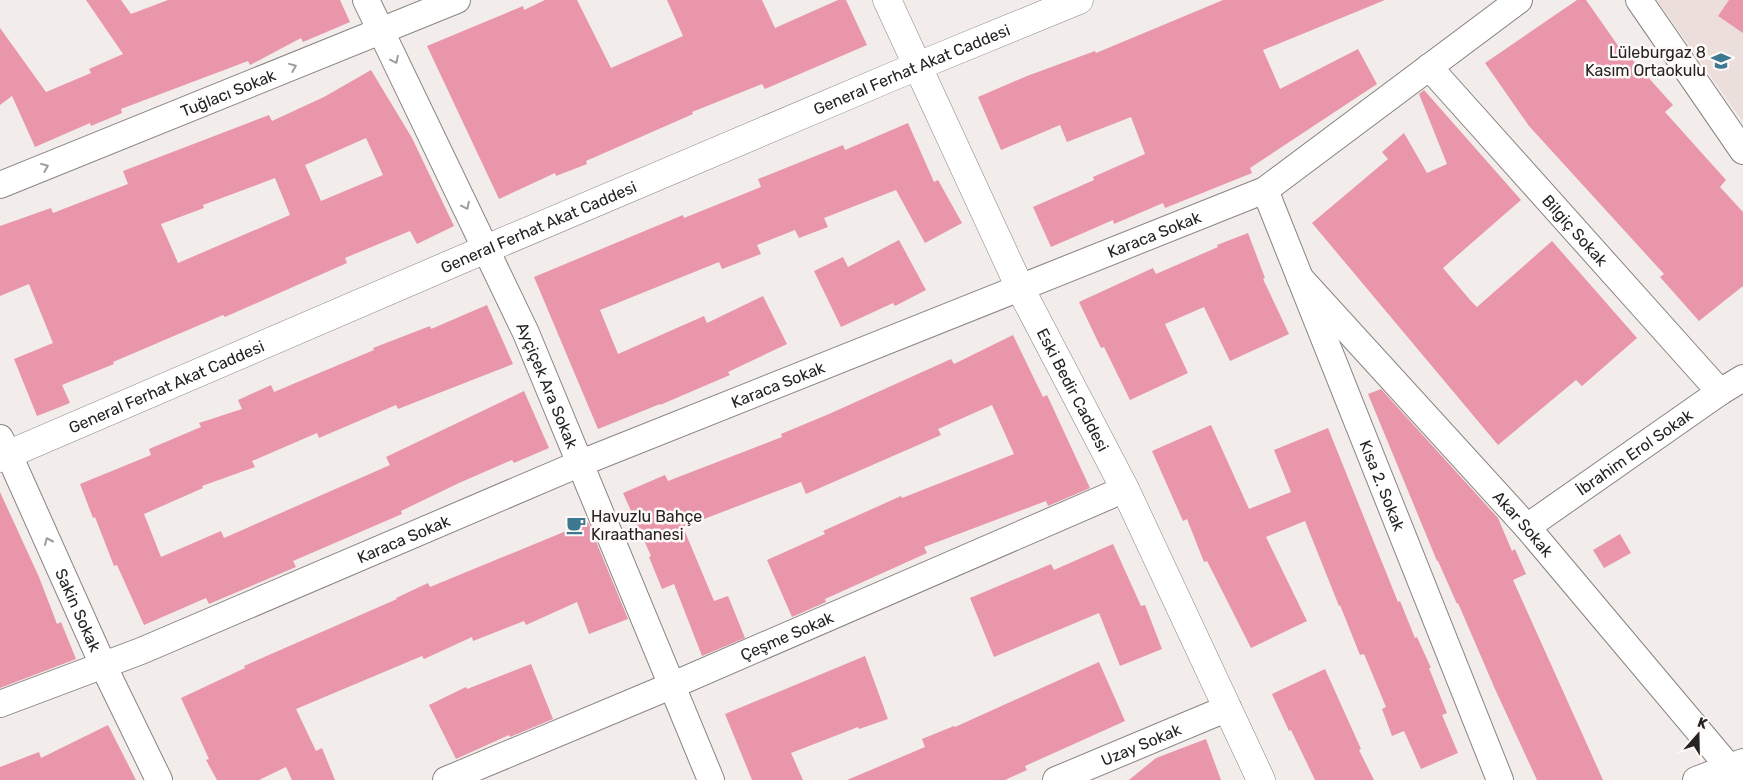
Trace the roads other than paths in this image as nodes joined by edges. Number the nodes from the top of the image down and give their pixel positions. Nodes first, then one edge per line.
1 (366, 0) edge
2 (457, 0) edge
3 (887, 0) edge
4 (1079, 0) edge
5 (1519, 0) edge
6 (1640, 0) edge
7 (382, 32) junction
8 (919, 66) junction
9 (1429, 67) junction
10 (1743, 151) edge
11 (0, 185) edge
12 (1265, 190) junction
13 (486, 249) junction
14 (1300, 278) junction
15 (1020, 288) junction
16 (1743, 378) edge
17 (1720, 392) junction
18 (3, 450) edge
19 (581, 463) junction
20 (1125, 489) junction
21 (1528, 528) junction
22 (103, 665) junction
23 (673, 685) junction
24 (0, 704) edge
25 (1228, 708) junction
26 (1736, 770) edge
27 (158, 780) edge
28 (446, 780) edge
29 (711, 780) edge
30 (1056, 780) edge
31 (1261, 780) edge
32 (1500, 780) edge
33 (1696, 780) edge

1 - 7 street, Ayçiçek Ara Sokak
2 - 7 street, Tuğlacı Sokak
3 - 8 street, Eski Bedir Caddesi
4 - 8 street, General Ferhat Akat Caddesi
5 - 9 street, Karaca Sokak
6 - 10 street
11 -> 7 street, Tuğlacı Sokak
7 -> 13 street, Ayçiçek Ara Sokak
8 - 13 street, General Ferhat Akat Caddesi
8 - 15 street, Eski Bedir Caddesi
9 - 12 street, Karaca Sokak
9 - 17 street, Bilgiç Sokak
12 - 14 street, Kısa 2. Sokak
12 - 15 street, Karaca Sokak
13 - 18 street, General Ferhat Akat Caddesi
13 - 19 street, Ayçiçek Ara Sokak
14 - 21 street, Akar Sokak
14 - 32 street, Kısa 2. Sokak
15 - 19 street, Karaca Sokak
15 - 20 street, Eski Bedir Caddesi
16 - 17 street, İbrahim Erol Sokak
17 - 21 street, İbrahim Erol Sokak
22 -> 18 street, Sakin Sokak
19 - 22 street, Karaca Sokak
19 - 23 street, Ayçiçek Ara Sokak
20 - 23 street, Çeşme Sokak
20 - 25 street, Eski Bedir Caddesi
21 - 26 street, Akar Sokak
22 - 24 street, Karaca Sokak
22 - 27 street, Sakin Sokak
23 - 28 street, Çeşme Sokak
23 - 29 street, Ayçiçek Ara Sokak
25 - 30 street, Uzay Sokak
25 - 31 street, Eski Bedir Caddesi
26 - 33 street

